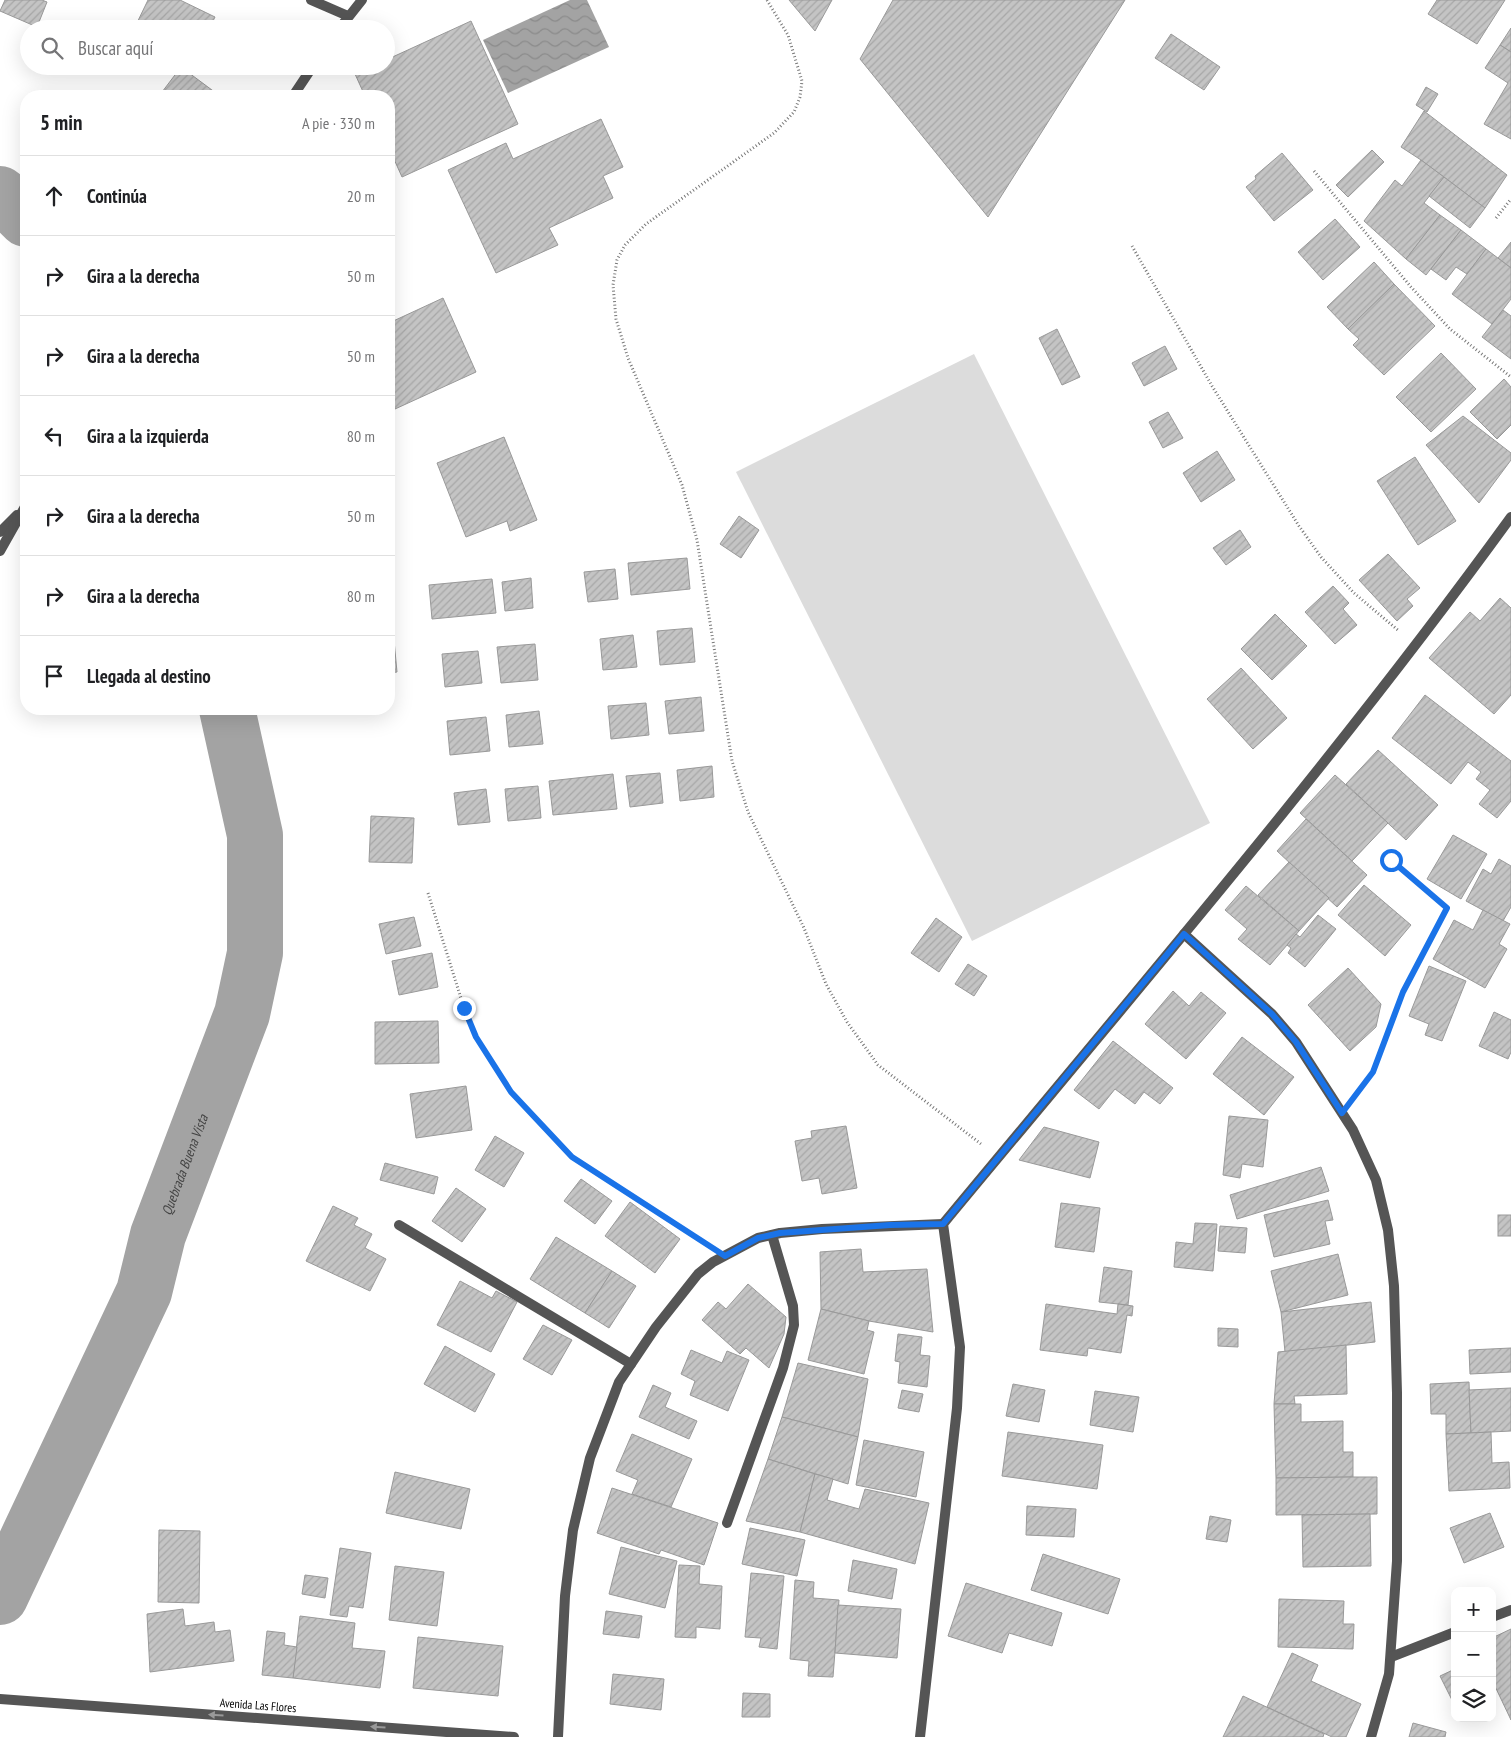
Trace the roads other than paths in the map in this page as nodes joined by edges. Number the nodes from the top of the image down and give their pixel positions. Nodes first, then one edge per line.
1 (311, 0) edge
2 (362, 0) edge
3 (348, 16) junction
4 (345, 20) edge
5 (307, 75) edge
6 (297, 90) edge
7 (20, 512) edge
8 (20, 516) edge
9 (1511, 517) edge
10 (0, 532) edge
11 (0, 551) edge
12 (1184, 934) junction
13 (943, 1224) junction
14 (399, 1225) dead end
15 (772, 1235) junction
16 (630, 1364) junction
17 (727, 1523) dead end
18 (1511, 1610) edge
19 (1496, 1616) edge
20 (1451, 1634) edge
21 (1391, 1657) junction
22 (0, 1699) edge
23 (514, 1737) edge
24 (558, 1737) edge
25 (920, 1737) edge
26 (1371, 1737) edge

1 - 3 street
2 - 3 street
3 - 4 street
5 - 6 street
7 - 10 street
8 - 11 street
9 - 12 street
12 - 13 street
12 - 21 street
13 - 15 street
13 - 25 street
14 - 16 street
15 - 16 street
15 - 17 street
16 - 24 street
18 - 19 street
20 - 21 street
21 - 26 street
23 -> 22 street, Avenida Las Flores

